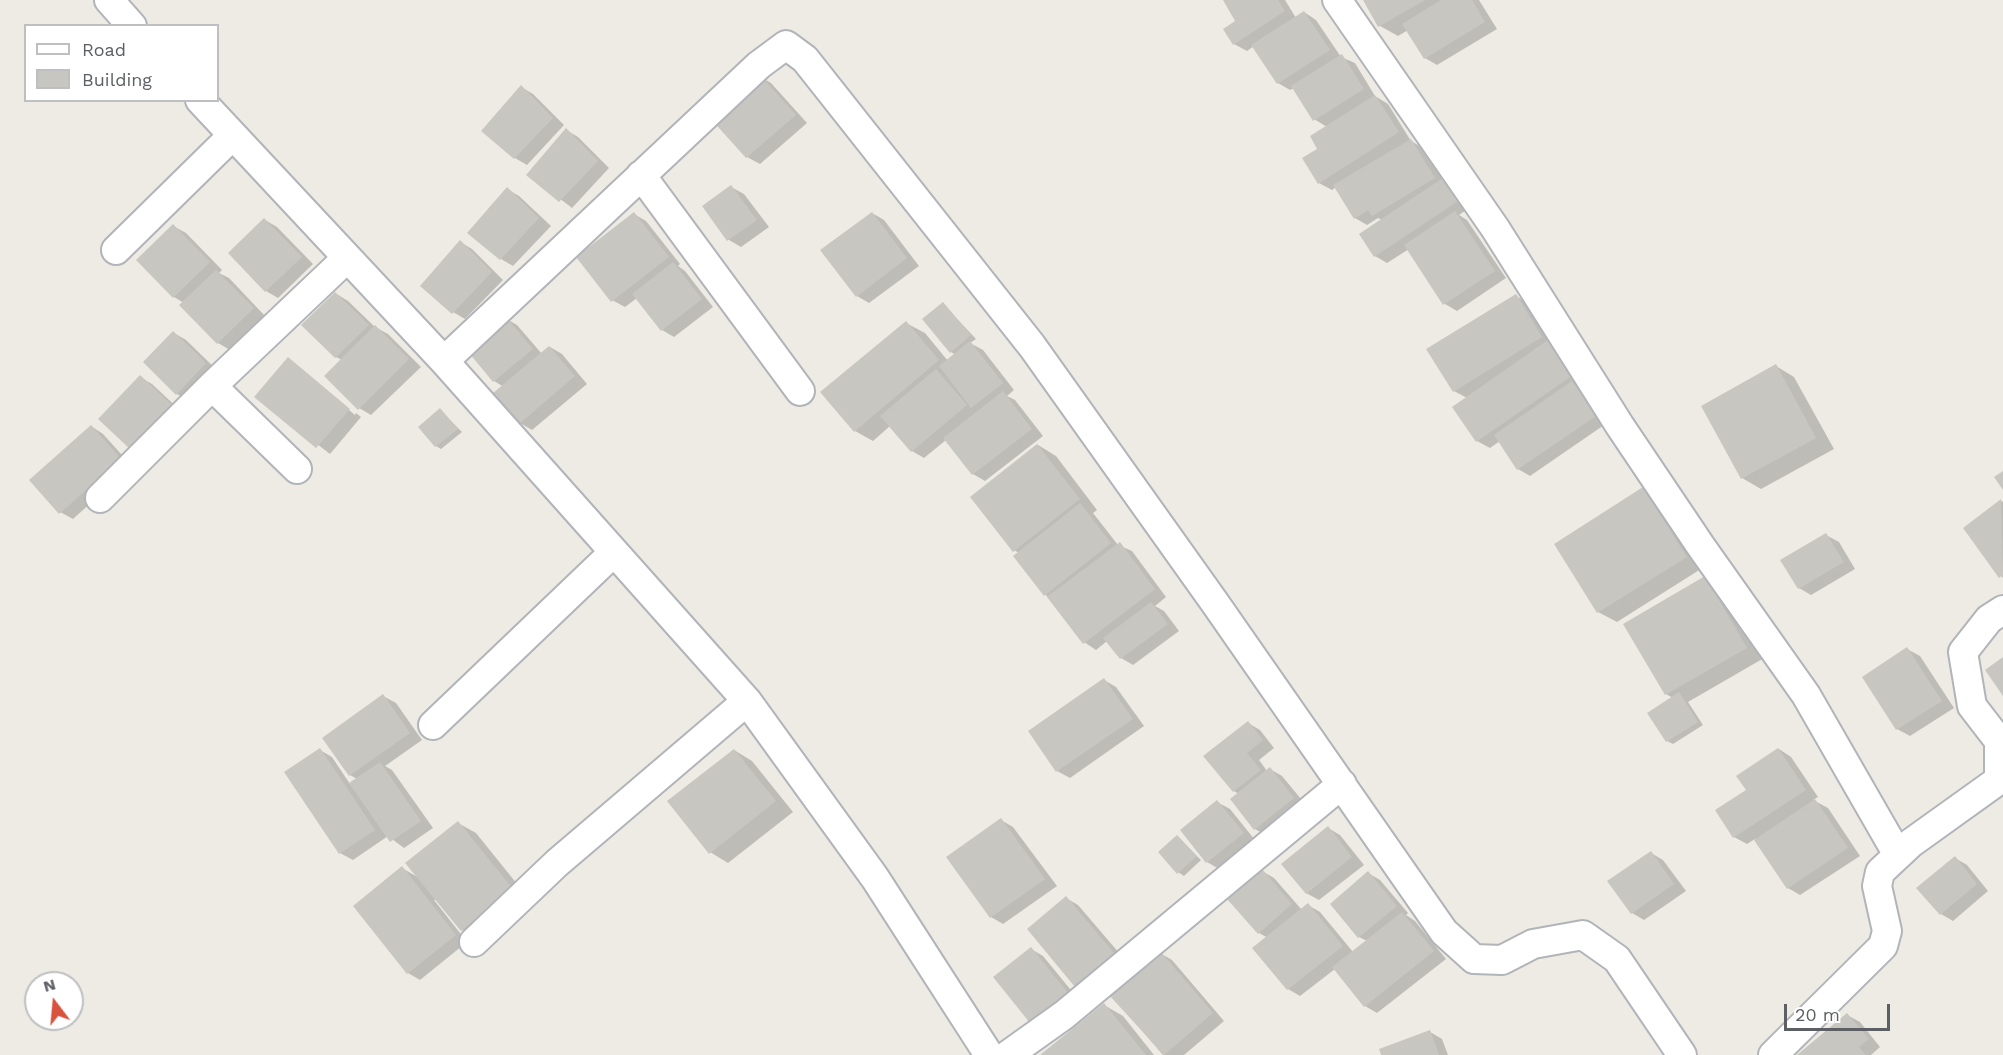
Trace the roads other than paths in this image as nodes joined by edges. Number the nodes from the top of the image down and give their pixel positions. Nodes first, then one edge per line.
1 (109, 0) edge
2 (1337, 0) edge
3 (130, 24) edge
4 (202, 102) edge
5 (232, 136) junction
6 (641, 175) junction
7 (116, 250) dead end
8 (347, 258) junction
9 (444, 361) junction
10 (212, 386) junction
11 (800, 391) dead end
12 (297, 469) dead end
13 (100, 498) dead end
14 (614, 552) junction
15 (2003, 610) edge
16 (747, 701) junction
17 (433, 725) dead end
18 (1342, 784) junction
19 (1899, 855) junction
20 (474, 942) dead end
21 (989, 1055) edge
22 (1008, 1055) edge
23 (1682, 1055) edge
24 (1773, 1055) edge

1 - 3 street
2 - 19 street
4 - 5 street
5 - 7 street
5 - 8 street
6 - 9 street
6 - 11 street
6 - 18 street
8 - 9 street
8 - 10 street
9 - 14 street
10 - 12 street
10 - 13 street
14 - 16 street
14 - 17 street
15 - 19 street
16 - 20 street
16 - 21 street
18 - 22 street
18 - 23 street
19 - 24 street

